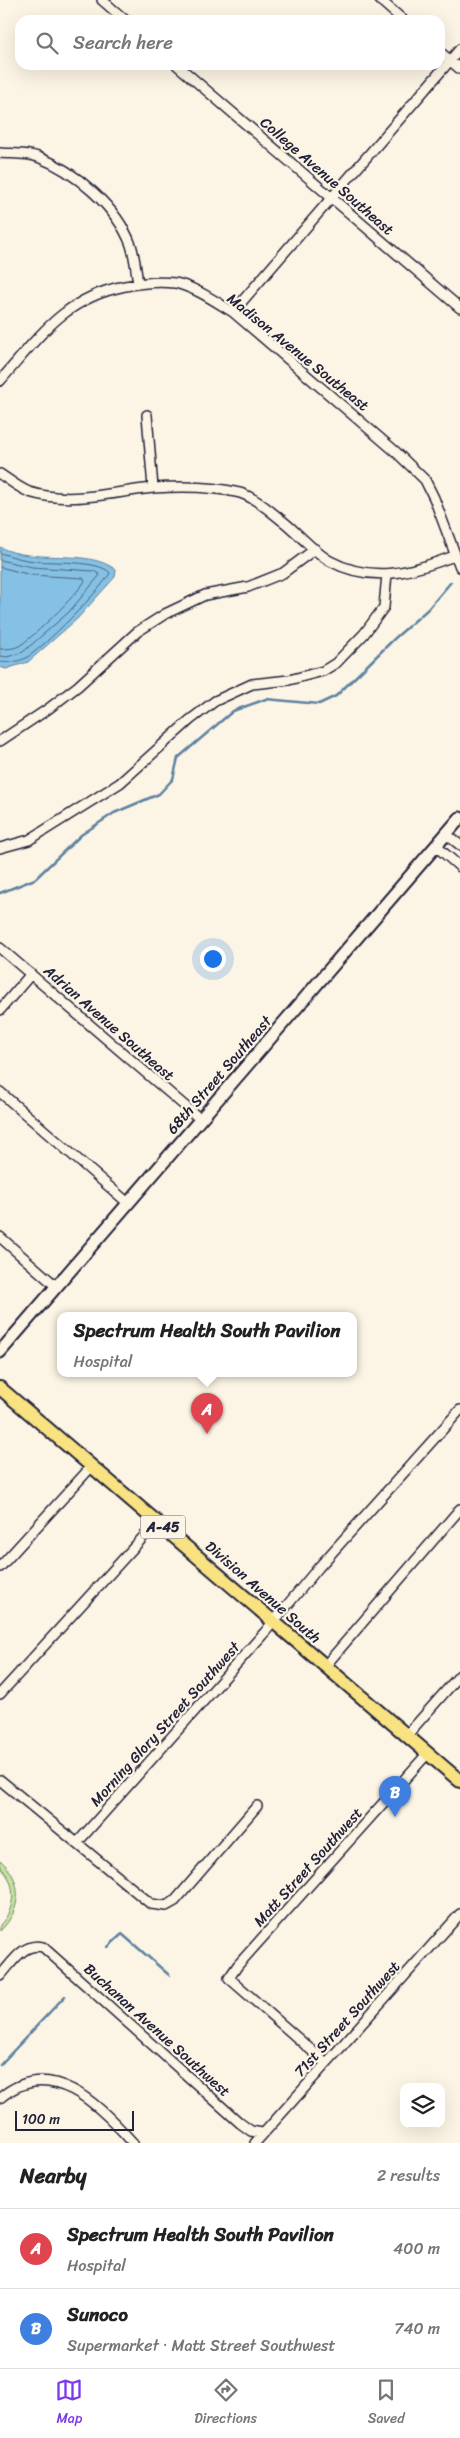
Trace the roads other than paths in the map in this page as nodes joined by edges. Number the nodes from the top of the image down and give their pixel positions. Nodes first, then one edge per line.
1 (102, 0) edge
2 (380, 0) edge
3 (119, 15) edge
4 (397, 15) edge
5 (460, 49) edge
6 (445, 56) edge
7 (450, 60) junction
8 (445, 66) edge
9 (460, 69) edge
10 (183, 70) edge
11 (441, 70) edge
12 (0, 153) edge
13 (332, 198) junction
14 (138, 283) junction
15 (460, 308) edge
16 (233, 312) junction
17 (0, 381) edge
18 (147, 415) dead end
19 (0, 474) edge
20 (153, 488) junction
21 (315, 549) junction
22 (454, 556) junction
23 (460, 567) edge
24 (387, 574) junction
25 (0, 741) edge
26 (460, 818) edge
27 (446, 834) junction
28 (436, 846) junction
29 (460, 846) edge
30 (0, 848) edge
31 (460, 867) edge
32 (0, 948) edge
33 (31, 974) junction
34 (0, 1010) edge
35 (0, 1092) edge
36 (200, 1119) junction
37 (128, 1203) junction
38 (0, 1237) edge
39 (58, 1286) junction
40 (0, 1352) edge
41 (0, 1388) edge
42 (460, 1410) edge
43 (92, 1466) junction
44 (460, 1509) edge
45 (158, 1522) junction
46 (0, 1567) edge
47 (273, 1622) junction
48 (325, 1666) junction
49 (460, 1675) edge
50 (0, 1694) edge
51 (407, 1735) junction
52 (428, 1754) junction
53 (0, 1780) edge
54 (460, 1781) edge
55 (257, 1806) dead end
56 (78, 1843) junction
57 (460, 1914) edge
58 (0, 1976) edge
59 (326, 2063) junction
60 (0, 2098) edge
61 (262, 2134) junction
62 (132, 2143) edge
63 (255, 2143) edge

1 - 3 street
2 - 4 street
5 - 7 street
6 - 7 street
7 - 8 street
7 - 9 street
10 - 13 street, College Avenue Southeast
11 - 13 street
12 - 14 street
13 - 15 street, College Avenue Southeast
13 - 16 street
14 - 16 street, Madison Avenue Southeast
14 - 17 street, Madison Avenue Southeast
16 - 22 street, Madison Avenue Southeast
18 - 20 street
19 - 20 street
20 - 21 street
21 - 24 street
21 - 25 street
22 - 23 street, Madison Avenue Southeast
22 - 24 street
24 - 30 street
26 - 27 main road, 68th Street Southeast
27 - 28 main road, 68th Street Southeast
27 - 29 street
28 - 31 street
28 - 36 main road, 68th Street Southeast
32 - 33 street, Adrian Avenue Southeast
33 - 34 street
33 - 36 street, Adrian Avenue Southeast
35 - 37 street
36 - 37 main road, 68th Street Southeast
37 - 39 main road, 68th Street Southeast
38 - 39 street
39 - 40 main road, 68th Street Southeast
41 - 43 main road, Division Avenue South / A-45
42 - 47 street, Morning Glory Street Southwest
43 - 45 main road, Division Avenue South / A-45
43 - 46 street
44 - 48 street
45 - 47 main road, Division Avenue South / A-45
45 - 50 street
47 - 48 main road, Division Avenue South / A-45
47 - 56 street, Morning Glory Street Southwest
48 - 51 main road, Division Avenue South / A-45
49 - 51 street
51 - 52 main road, Division Avenue South / A-45
52 - 54 main road, Division Avenue South / A-45
52 - 59 street, Matt Street Southwest
53 - 56 street
55 - 56 street
57 - 59 street, 71st Street Southwest
58 - 61 street, Buchanan Avenue Southwest
59 - 61 street, 71st Street Southwest
60 - 62 street
61 - 63 street, 71st Street Southwest

